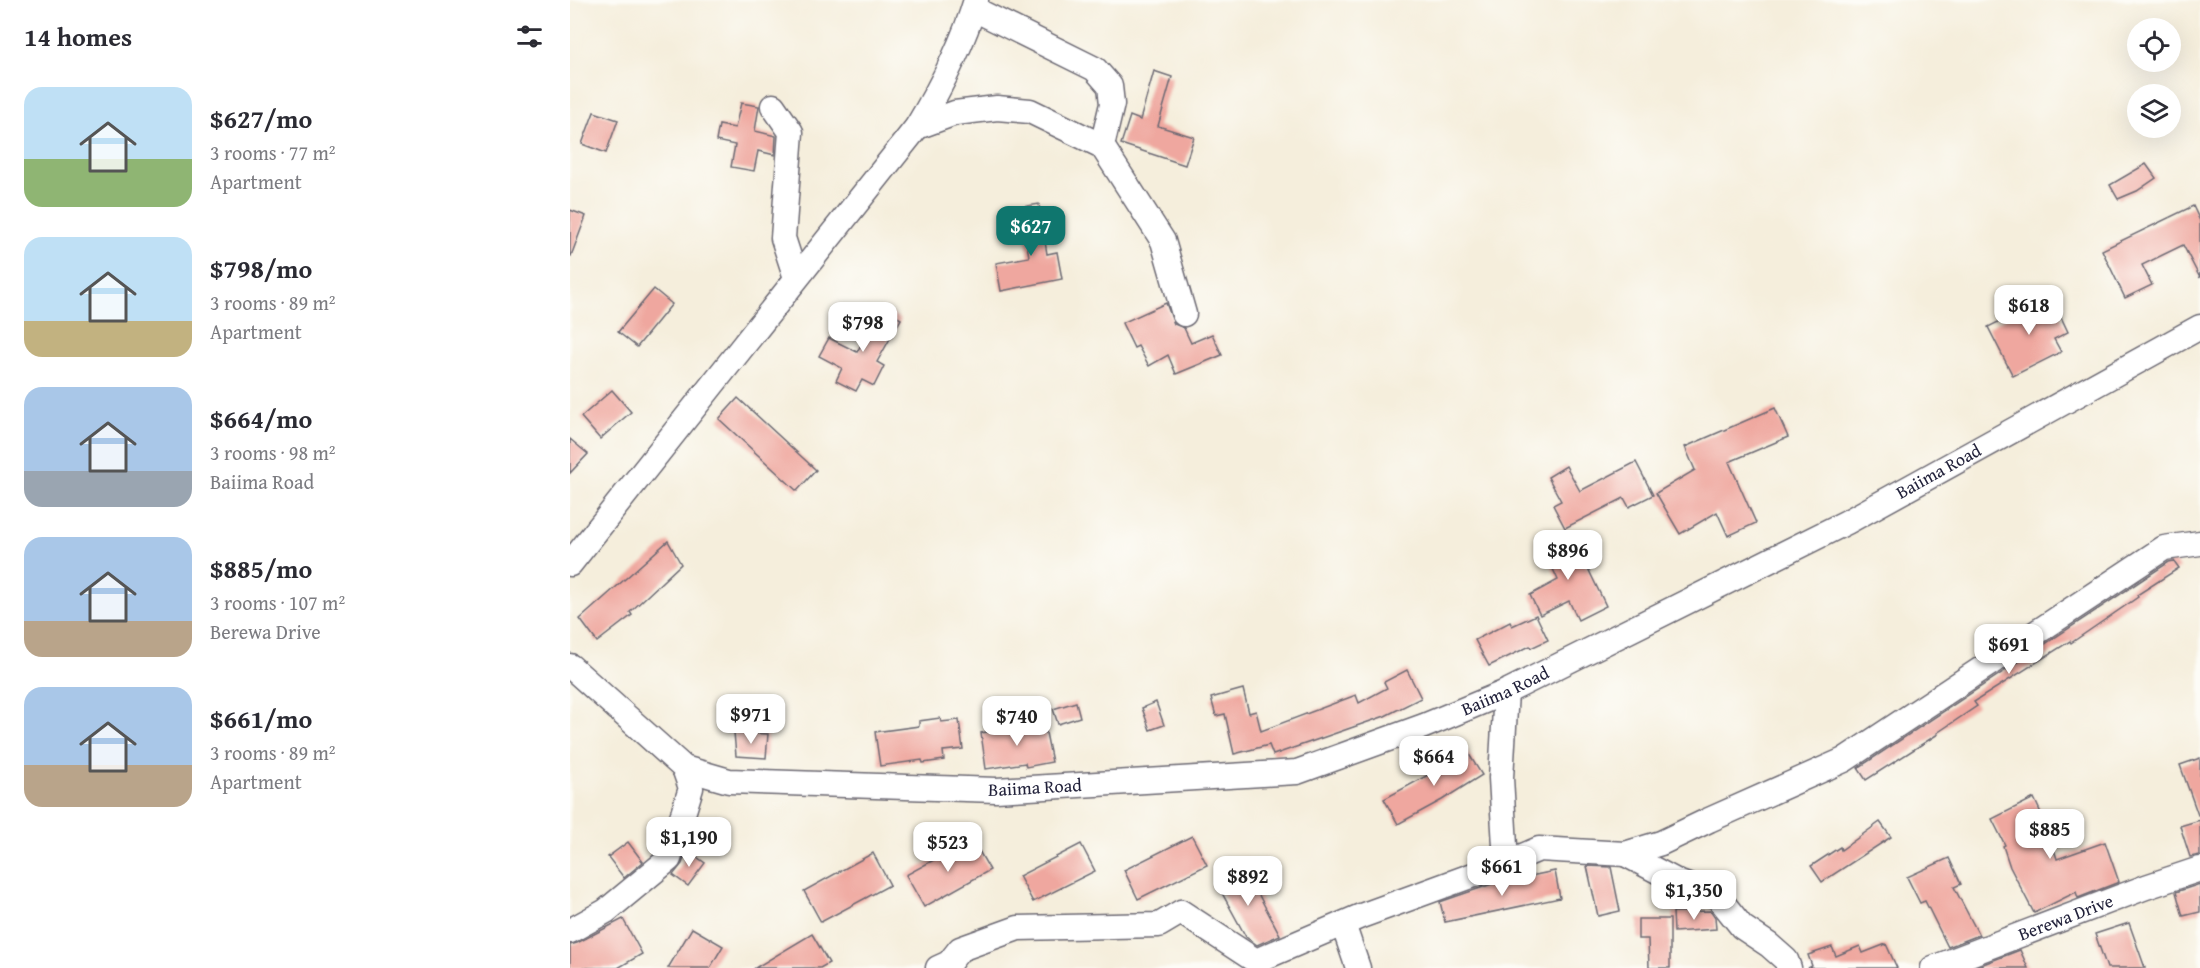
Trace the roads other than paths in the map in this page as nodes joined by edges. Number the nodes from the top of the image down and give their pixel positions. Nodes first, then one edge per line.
1 (975, 5) edge
2 (773, 106) dead end
3 (917, 127) junction
4 (1102, 146) junction
5 (796, 278) junction
6 (1184, 314) dead end
7 (2200, 327) edge
8 (2200, 543) edge
9 (570, 564) edge
10 (570, 666) edge
11 (1506, 692) junction
12 (684, 768) junction
13 (1625, 854) junction
14 (1506, 863) junction
15 (2200, 869) edge
16 (1343, 924) junction
17 (570, 931) edge
18 (1252, 965) edge
19 (946, 966) edge
20 (1358, 968) edge
21 (1789, 968) edge
22 (1933, 968) edge

1 - 3 street
1 - 4 street
2 - 5 street
3 - 4 street
3 - 5 street
4 - 6 street
5 - 9 street
7 - 11 street, Baiima Road
8 - 13 street
10 - 12 street, Baiima Road
11 - 12 street, Baiima Road
11 - 14 street
12 - 17 street
13 - 14 street
13 - 21 street
14 - 16 street
15 - 22 street, Berewa Drive
16 - 18 street
16 - 20 street
18 - 19 street

